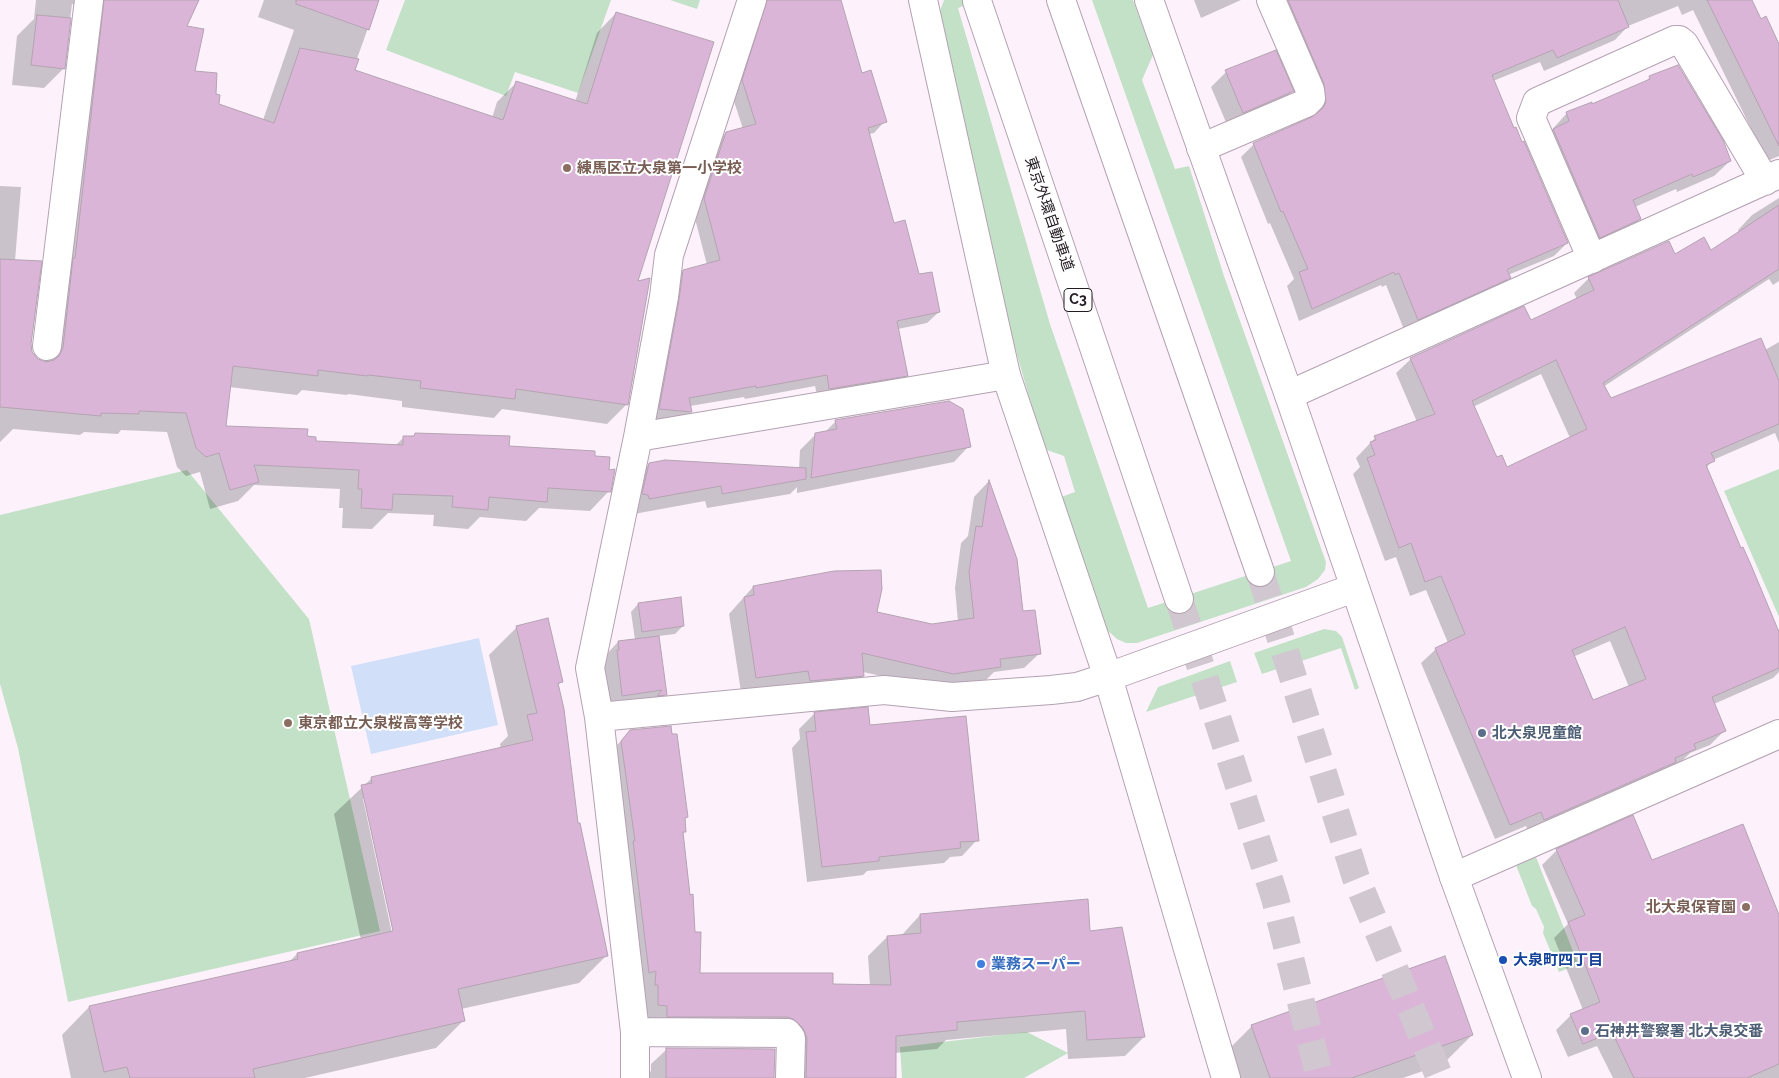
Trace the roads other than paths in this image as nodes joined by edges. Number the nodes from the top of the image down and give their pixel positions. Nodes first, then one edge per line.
1 (89, 0) edge
2 (752, 0) edge
3 (922, 0) edge
4 (1061, 0) edge
5 (1149, 0) edge
6 (1271, 0) edge
7 (977, 1) edge
8 (1200, 148) junction
9 (1772, 178) edge
10 (1592, 259) junction
11 (47, 346) dead end
12 (1006, 375) junction
13 (1289, 395) junction
14 (638, 437) junction
15 (1260, 572) tunnel mouth
16 (1354, 588) junction
17 (1179, 598) tunnel mouth
18 (1108, 677) junction
19 (599, 717) junction
20 (1779, 734) edge
21 (1454, 877) junction
22 (635, 1032) junction
23 (636, 1078) edge
24 (790, 1078) edge
25 (1226, 1078) edge
26 (1527, 1078) edge

1 - 11 main road
2 - 14 main road
3 - 12 main road
4 - 15 main road
5 - 8 main road
6 - 8 main road
7 - 17 main road, 東京外環自動車道 / C3
8 - 13 main road
9 - 10 main road
9 - 10 main road
10 - 13 main road
12 - 14 main road
12 - 18 main road
13 - 16 main road
14 - 19 main road
16 - 18 main road
16 - 21 main road
18 - 19 main road
18 - 25 main road
19 - 22 main road
20 - 21 main road
21 - 26 main road
22 - 23 main road
22 - 24 main road

